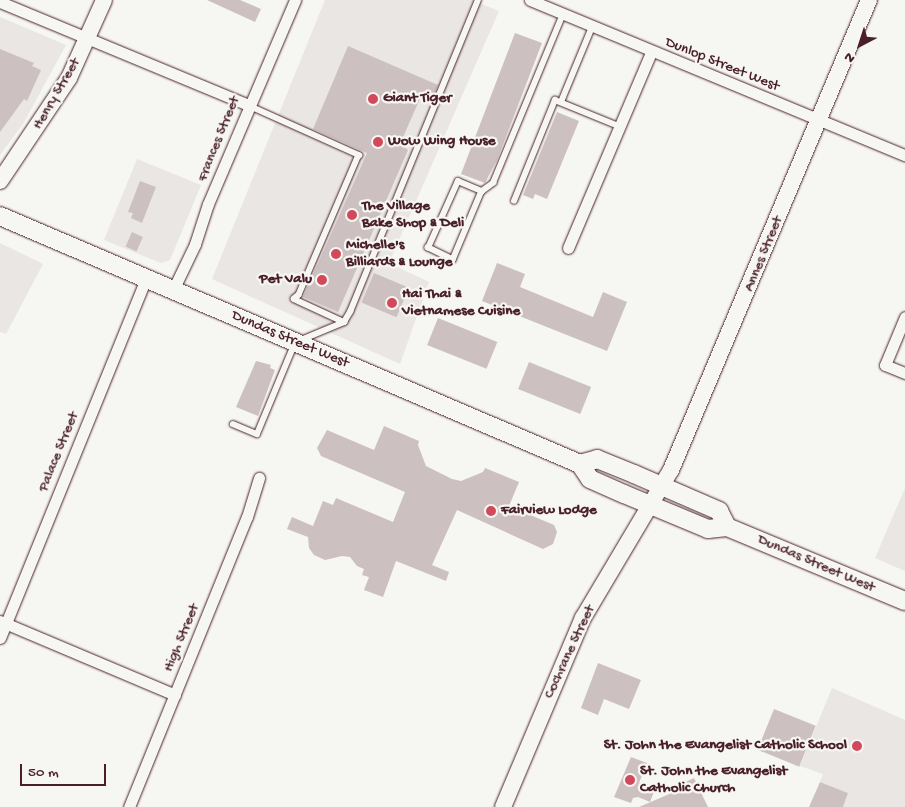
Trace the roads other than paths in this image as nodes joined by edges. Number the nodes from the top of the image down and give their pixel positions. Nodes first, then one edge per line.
1 (104, 0) edge
2 (295, 0) edge
3 (478, 0) edge
4 (530, 0) edge
5 (869, 0) edge
6 (0, 2) edge
7 (563, 14) junction
8 (592, 27) junction
9 (88, 36) junction
10 (651, 52) junction
11 (561, 102) junction
12 (249, 105) junction
13 (819, 121) junction
14 (620, 127) junction
15 (905, 155) edge
16 (0, 181) edge
17 (482, 191) junction
18 (514, 201) dead end
19 (0, 216) edge
20 (568, 248) dead end
21 (146, 278) junction
22 (173, 290) junction
23 (905, 317) edge
24 (344, 322) junction
25 (296, 342) junction
26 (905, 373) edge
27 (233, 424) dead end
28 (580, 464) junction
29 (259, 478) dead end
30 (662, 486) junction
31 (652, 505) junction
32 (727, 527) junction
33 (905, 602) edge
34 (3, 623) edge
35 (0, 638) edge
36 (175, 695) junction
37 (129, 807) edge
38 (503, 807) edge

1 - 9 street, Henry Street
2 - 12 street, Frances Street
3 - 24 lane
4 - 7 street, Dunlop Street West
5 - 13 street, Annes Street
6 - 9 street
7 - 8 street, Dunlop Street West
7 - 17 lane
8 - 10 street, Dunlop Street West
8 - 11 lane
9 - 12 street
9 - 16 street, Henry Street
10 - 13 street, Dunlop Street West
10 - 14 street
11 - 14 lane
11 - 18 lane
12 - 22 street, Frances Street
12 - 24 lane
13 - 15 street, Dunlop Street West
13 - 30 street, Annes Street
14 - 20 street
17 - 17 lane
19 - 21 main road, Dundas Street West
21 - 22 main road, Dundas Street West
21 - 34 street, Palace Street
22 - 25 main road, Dundas Street West
23 - 26 street
24 - 25 lane
25 - 27 lane
25 - 28 main road, Dundas Street West
28 - 30 main road, Dundas Street West
28 - 31 main road, Dundas Street West
29 - 36 street, High Street
30 - 31 street, Annes Street
30 - 32 main road, Dundas Street West
31 - 32 main road, Dundas Street West
31 - 38 street, Cochrane Street
32 - 33 main road, Dundas Street West
34 - 35 street, Palace Street
34 - 36 street
36 - 37 street, High Street

